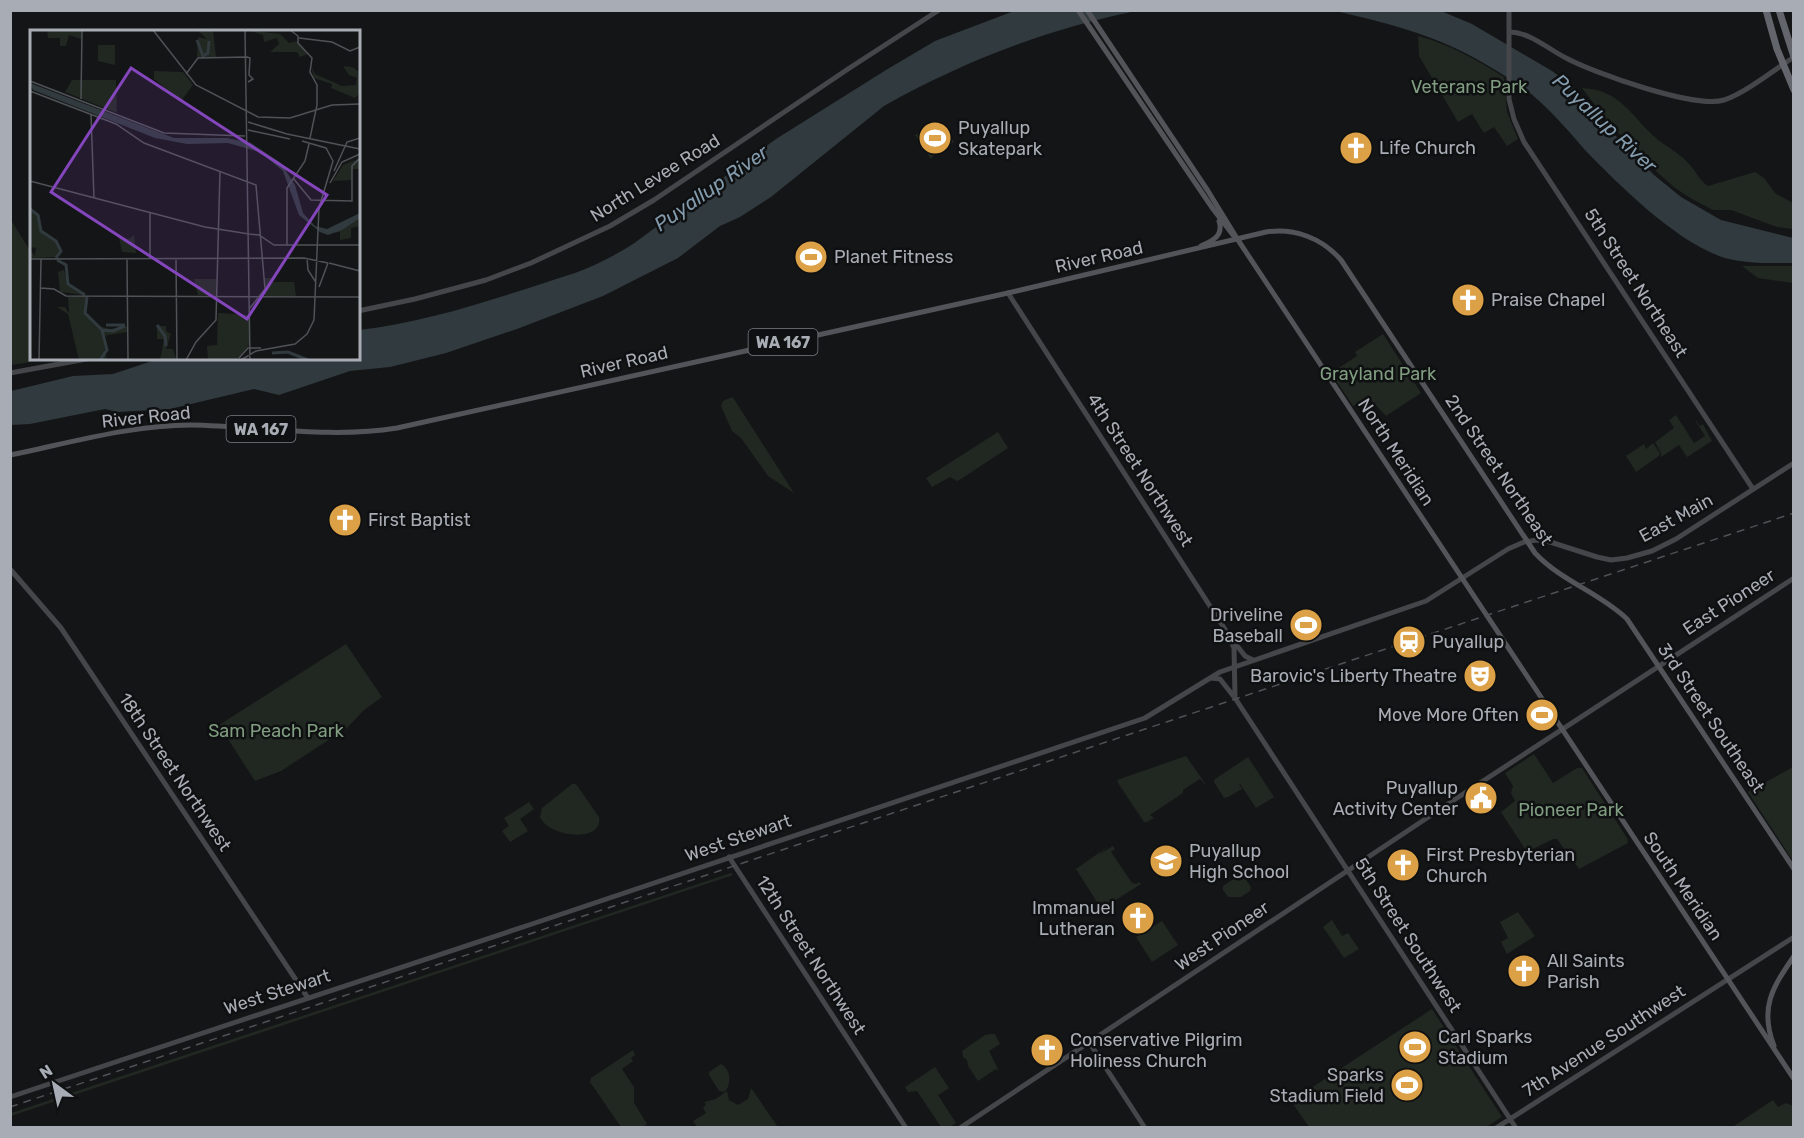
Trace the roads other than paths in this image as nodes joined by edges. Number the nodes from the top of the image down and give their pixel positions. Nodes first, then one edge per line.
1 (939, 10) edge
2 (1078, 10) edge
3 (1088, 10) edge
4 (1509, 10) edge
5 (1766, 10) edge
6 (1779, 10) edge
7 (1509, 34) junction
8 (1794, 57) edge
9 (1794, 90) edge
10 (1213, 209) junction
11 (1262, 233) junction
12 (1238, 240) junction
13 (1189, 252) junction
14 (1249, 257) junction
15 (1008, 293) junction
16 (360, 311) edge
17 (81, 360) edge
18 (10, 373) edge
19 (10, 455) edge
20 (1794, 462) edge
21 (1753, 489) junction
22 (1527, 541) junction
23 (10, 568) edge
24 (1794, 578) edge
25 (1462, 579) junction
26 (1593, 594) joint
27 (1228, 634) junction
28 (1508, 650) joint
29 (1254, 660) junction
30 (1659, 666) junction
31 (1234, 667) junction
32 (1210, 678) junction
33 (1235, 698) junction
34 (1561, 730) junction
35 (729, 857) junction
36 (1794, 869) edge
37 (1348, 870) junction
38 (1794, 937) edge
39 (1794, 956) edge
40 (1727, 980) junction
41 (308, 998) junction
42 (1089, 1042) junction
43 (1778, 1056) junction
44 (1794, 1079) edge
45 (10, 1097) edge
46 (1510, 1119) junction
47 (906, 1128) edge
48 (960, 1128) edge
49 (1145, 1128) edge
50 (1496, 1128) edge
51 (1516, 1128) edge

1 - 16 street, North Levee Road
2 - 10 main road, North Meridian / WA 167
3 - 12 main road, North Meridian
4 - 7 street, 5th Street Northeast
5 - 9 highway
6 - 8 highway
7 - 8 street
7 - 21 street, 5th Street Northeast
10 - 12 main road, North Meridian
10 - 13 main road, WA 167
11 - 12 main road, 2nd Street Northeast
11 - 14 main road
11 - 22 main road, 2nd Street Northeast
12 - 13 main road, River Road / WA 167
12 - 14 main road, North Meridian
13 - 15 main road, River Road / WA 167
14 - 25 main road, North Meridian
15 - 19 main road, River Road / WA 167
15 - 27 street, 4th Street Northwest
17 - 18 street
20 - 21 street, East Main
21 - 22 street, East Main
22 - 25 street, West Stewart
22 - 26 main road, 2nd Street Northeast
23 - 41 street, 18th Street Northwest
24 - 30 street, East Pioneer
25 - 28 main road, North Meridian
25 - 29 street, West Stewart
26 - 30 main road, 3rd Street Southeast
27 - 29 street
27 - 31 street, 4th Street Northwest
28 - 34 main road, South Meridian
29 - 31 street, West Stewart
30 - 34 street, East Pioneer
30 - 36 main road, 3rd Street Southeast
31 - 32 street, West Stewart
31 - 33 street, 4th Street Northwest
32 - 33 street, 5th Street Southwest
32 - 35 street, West Stewart
33 - 37 street, 5th Street Southwest
34 - 37 street, West Pioneer
34 - 40 main road, South Meridian
35 - 41 street, West Stewart
35 - 47 street, 12th Street Northwest
37 - 42 street, West Pioneer
37 - 46 street, 5th Street Southwest
38 - 40 street, 7th Avenue Southwest
39 - 43 main road
40 - 43 main road, South Meridian
40 - 46 street, 7th Avenue Southwest
41 - 45 street, West Stewart
42 - 48 street, West Pioneer
42 - 49 street
43 - 44 main road, South Meridian
46 - 50 street, 7th Avenue Southwest
46 - 51 street, 5th Street Southwest

